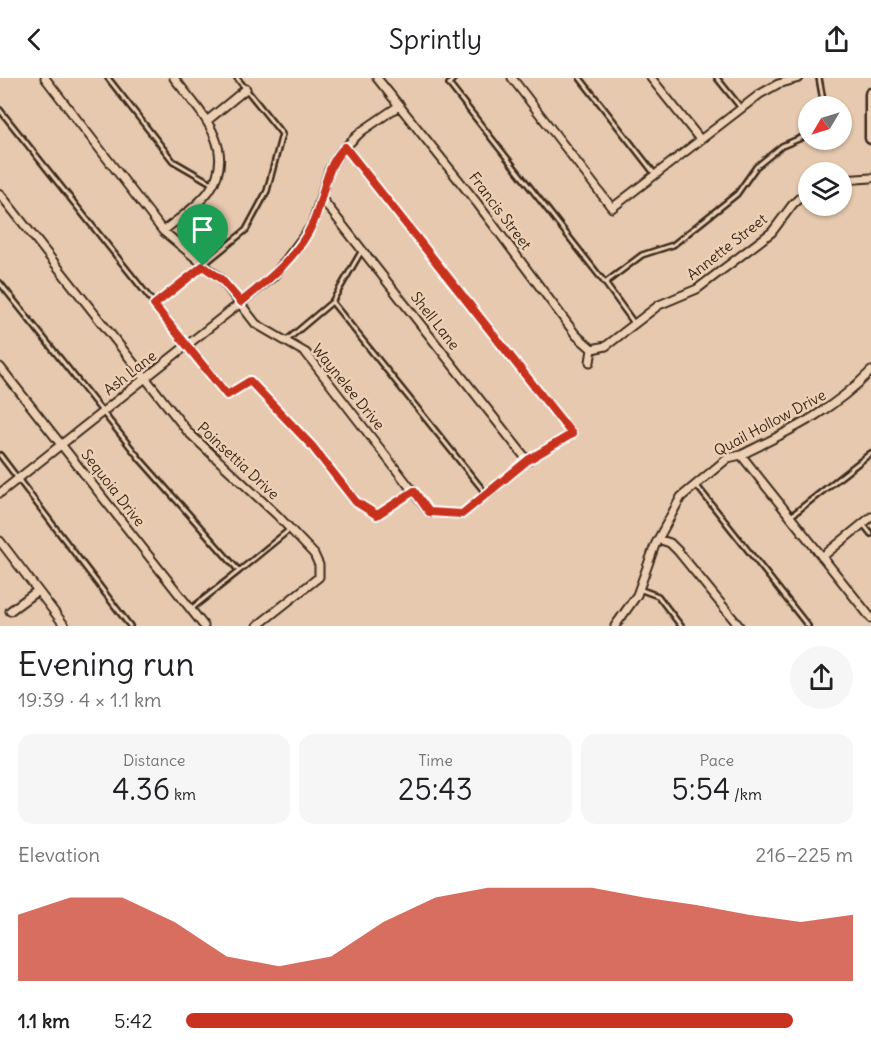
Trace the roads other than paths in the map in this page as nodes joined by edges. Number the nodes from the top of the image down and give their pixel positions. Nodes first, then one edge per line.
1 (45, 78) edge
2 (108, 78) edge
3 (174, 78) edge
4 (237, 78) edge
5 (378, 78) edge
6 (454, 78) edge
7 (512, 78) edge
8 (580, 78) edge
9 (651, 78) edge
10 (717, 78) edge
11 (800, 78) edge
12 (819, 78) edge
13 (776, 81) edge
14 (246, 89) junction
15 (871, 94) edge
16 (822, 96) edge
17 (400, 105) junction
18 (741, 108) junction
19 (0, 110) edge
20 (208, 120) junction
21 (699, 138) junction
22 (871, 138) edge
23 (798, 139) edge
24 (345, 147) junction
25 (656, 174) junction
26 (871, 178) edge
27 (852, 179) edge
28 (213, 184) junction
29 (0, 194) edge
30 (322, 199) junction
31 (798, 199) edge
32 (163, 231) junction
33 (362, 251) junction
34 (203, 266) junction
35 (0, 283) edge
36 (605, 283) junction
37 (241, 302) junction
38 (332, 302) junction
39 (154, 305) junction
40 (634, 324) junction
41 (286, 341) junction
42 (186, 346) junction
43 (592, 349) junction
44 (590, 362) dead end
45 (0, 367) edge
46 (871, 371) edge
47 (145, 378) junction
48 (102, 413) junction
49 (62, 445) junction
50 (871, 453) edge
51 (0, 455) edge
52 (741, 455) junction
53 (528, 460) junction
54 (18, 479) junction
55 (696, 484) junction
56 (414, 491) junction
57 (0, 493) edge
58 (487, 495) junction
59 (429, 512) joint
60 (790, 517) junction
61 (871, 517) edge
62 (863, 524) junction
63 (290, 529) junction
64 (871, 534) edge
65 (658, 539) junction
66 (0, 541) edge
67 (3, 550) edge
68 (822, 557) junction
69 (239, 571) junction
70 (639, 589) junction
71 (38, 591) junction
72 (190, 609) junction
73 (10, 611) dead end
74 (871, 618) edge
75 (65, 626) edge
76 (130, 626) edge
77 (204, 626) edge
78 (257, 626) edge
79 (615, 626) edge
80 (681, 626) edge
81 (739, 626) edge
82 (808, 626) edge

1 - 32 street, Waynelee Drive
2 - 28 lane
3 - 20 street
4 - 14 lane
5 - 17 street, Francis Street
6 - 36 lane
7 - 25 street
8 - 25 lane
9 - 21 street
10 - 18 lane
11 - 13 street
12 - 16 lane
13 - 18 street
14 - 20 street
14 - 34 lane
15 - 22 main road
17 - 24 street, Ash Lane
17 - 43 street, Francis Street
18 - 21 street
19 - 39 lane
20 - 28 street
21 - 25 street
23 - 36 lane
24 - 30 street, Ash Lane
24 - 53 lane
26 - 27 street
28 - 32 street
29 - 47 street, Poinsettia Drive
30 - 33 street, Shell Lane
30 - 37 street, Ash Lane
31 - 40 street, Annette Street
32 - 34 street, Waynelee Drive
33 - 38 lane
33 - 53 street, Shell Lane
34 - 37 street, Waynelee Drive
34 - 39 lane
35 - 48 lane
36 - 40 lane
37 - 41 street, Waynelee Drive
37 - 42 street, Ash Lane
38 - 41 lane
38 - 58 lane
39 - 42 lane
40 - 43 street, Annette Street
41 - 56 street, Waynelee Drive
42 - 47 street, Ash Lane
42 - 56 lane
43 - 44 street
45 - 49 street, Sequoia Drive
46 - 52 street, Quail Hollow Drive
47 - 48 street, Ash Lane
47 - 63 street, Poinsettia Drive
48 - 49 street, Ash Lane
48 - 69 lane
49 - 54 street, Ash Lane
49 - 72 street, Sequoia Drive
50 - 60 lane
51 - 54 lane
52 - 55 street, Quail Hollow Drive
52 - 60 street
53 - 58 lane
54 - 57 street, Ash Lane
54 - 76 lane
55 - 65 street, Quail Hollow Drive
55 - 82 lane
56 - 59 street, Waynelee Drive
58 - 59 lane
60 - 68 street
61 - 62 street
62 - 64 lane
62 - 68 street
63 - 69 lane
63 - 78 street, Poinsettia Drive
65 - 70 street, Quail Hollow Drive
65 - 81 street
66 - 67 street
67 - 71 street
68 - 74 street
69 - 72 lane
70 - 79 street, Quail Hollow Drive
70 - 80 lane
71 - 73 street
71 - 75 street
72 - 77 street, Sequoia Drive

